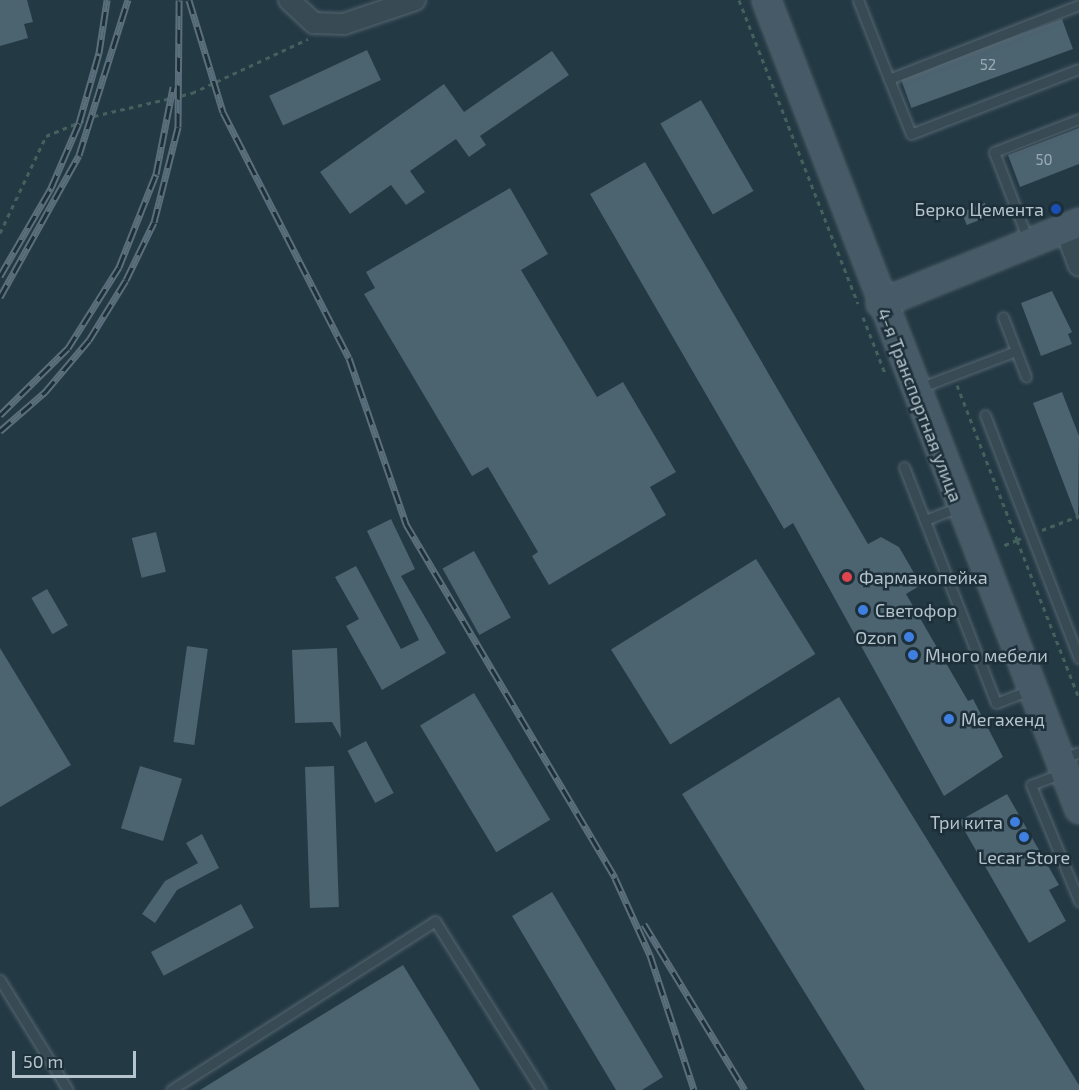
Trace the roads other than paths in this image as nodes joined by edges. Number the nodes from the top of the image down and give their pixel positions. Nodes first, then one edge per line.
1 (289, 0) edge
2 (415, 0) edge
3 (766, 0) edge
4 (858, 0) edge
5 (1079, 5) edge
6 (1079, 69) edge
7 (889, 79) junction
8 (1079, 119) edge
9 (1072, 225) edge
10 (1029, 242) junction
11 (1079, 266) edge
12 (880, 303) junction
13 (1003, 317) dead end
14 (1016, 351) junction
15 (1026, 377) dead end
16 (902, 387) junction
17 (985, 415) dead end
18 (904, 467) dead end
19 (960, 507) junction
20 (925, 520) junction
21 (1079, 658) edge
22 (1032, 689) junction
23 (1068, 761) edge
24 (1079, 809) edge
25 (1079, 901) edge
26 (0, 980) edge
27 (68, 1090) edge
28 (171, 1090) edge
29 (541, 1090) edge

1 - 2 street
3 - 12 main road, 4-я Транспортная улица
4 - 7 lane
5 - 7 lane
6 - 7 lane
8 - 10 lane
9 - 10 main road
9 - 11 street
10 - 12 main road
12 - 16 main road, 4-я Транспортная улица
13 - 14 lane
14 - 15 lane
14 - 16 lane
16 - 19 main road, 4-я Транспортная улица
17 - 21 lane
18 - 20 lane
19 - 20 lane
19 - 22 main road, 4-я Транспортная улица
20 - 22 lane
22 - 23 main road, 4-я Транспортная улица
23 - 24 main road, 4-я Транспортная улица
23 - 25 lane
26 - 27 lane
28 - 29 lane

